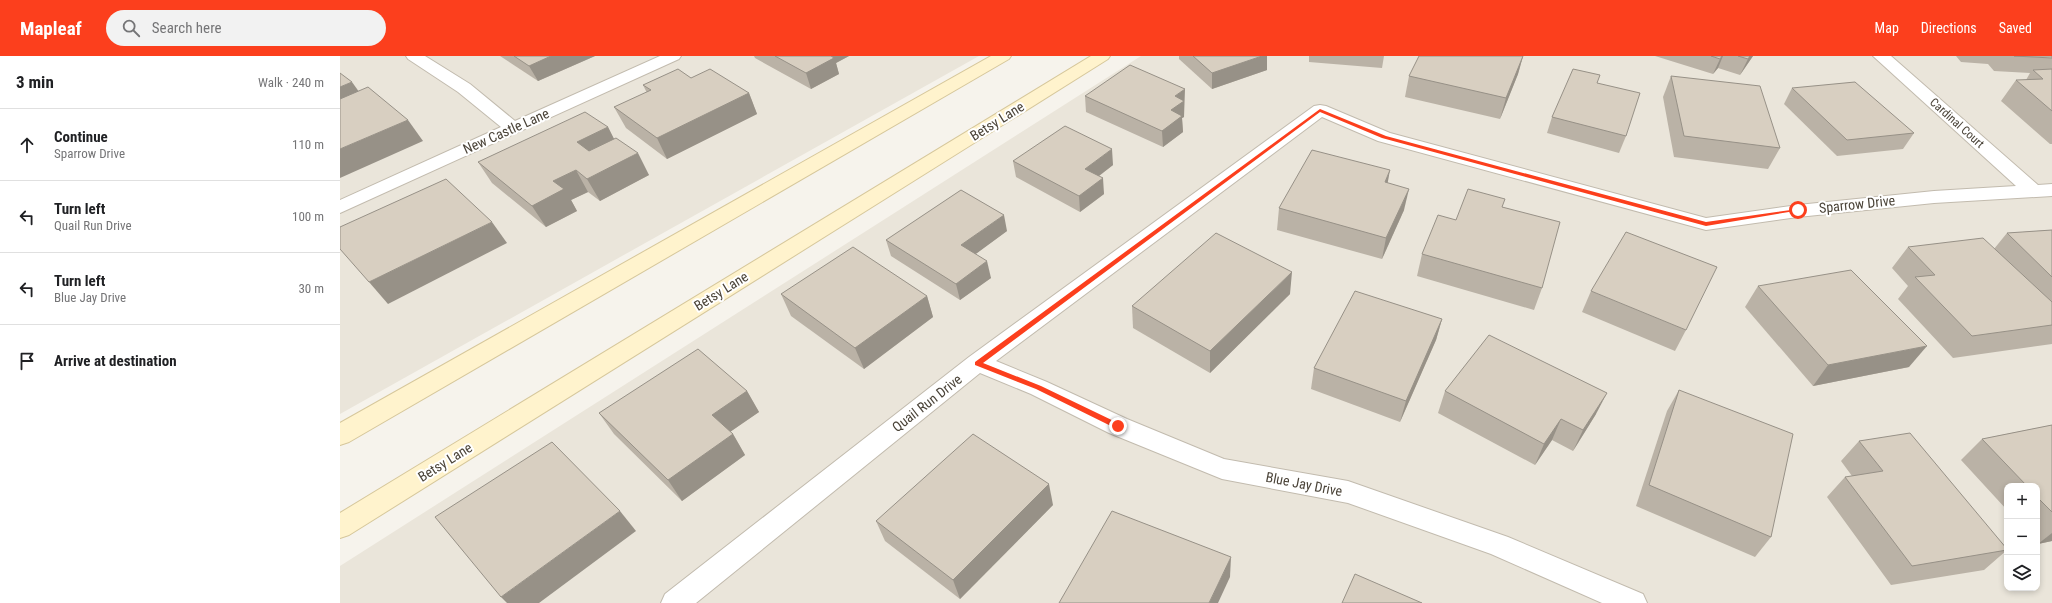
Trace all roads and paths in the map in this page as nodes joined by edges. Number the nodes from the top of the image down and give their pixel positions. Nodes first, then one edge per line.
1 (414, 56) edge
2 (673, 56) edge
3 (1003, 56) edge
4 (1102, 56) edge
5 (1881, 56) edge
6 (1320, 110) joint
7 (512, 128) junction
8 (2052, 190) edge
9 (2033, 191) junction
10 (340, 207) edge
11 (977, 363) junction
12 (340, 435) edge
13 (340, 527) edge
14 (675, 603) edge
15 (1633, 603) edge

1 - 7 street
2 - 7 street, New Castle Lane
3 - 12 main road
4 - 13 main road, Betsy Lane
5 - 9 street, Cardinal Court
6 - 9 street, Sparrow Drive
6 - 11 street, Quail Run Drive
7 - 10 street, New Castle Lane
8 - 9 street, Sparrow Drive
11 - 14 street, Quail Run Drive
11 - 15 street, Blue Jay Drive

